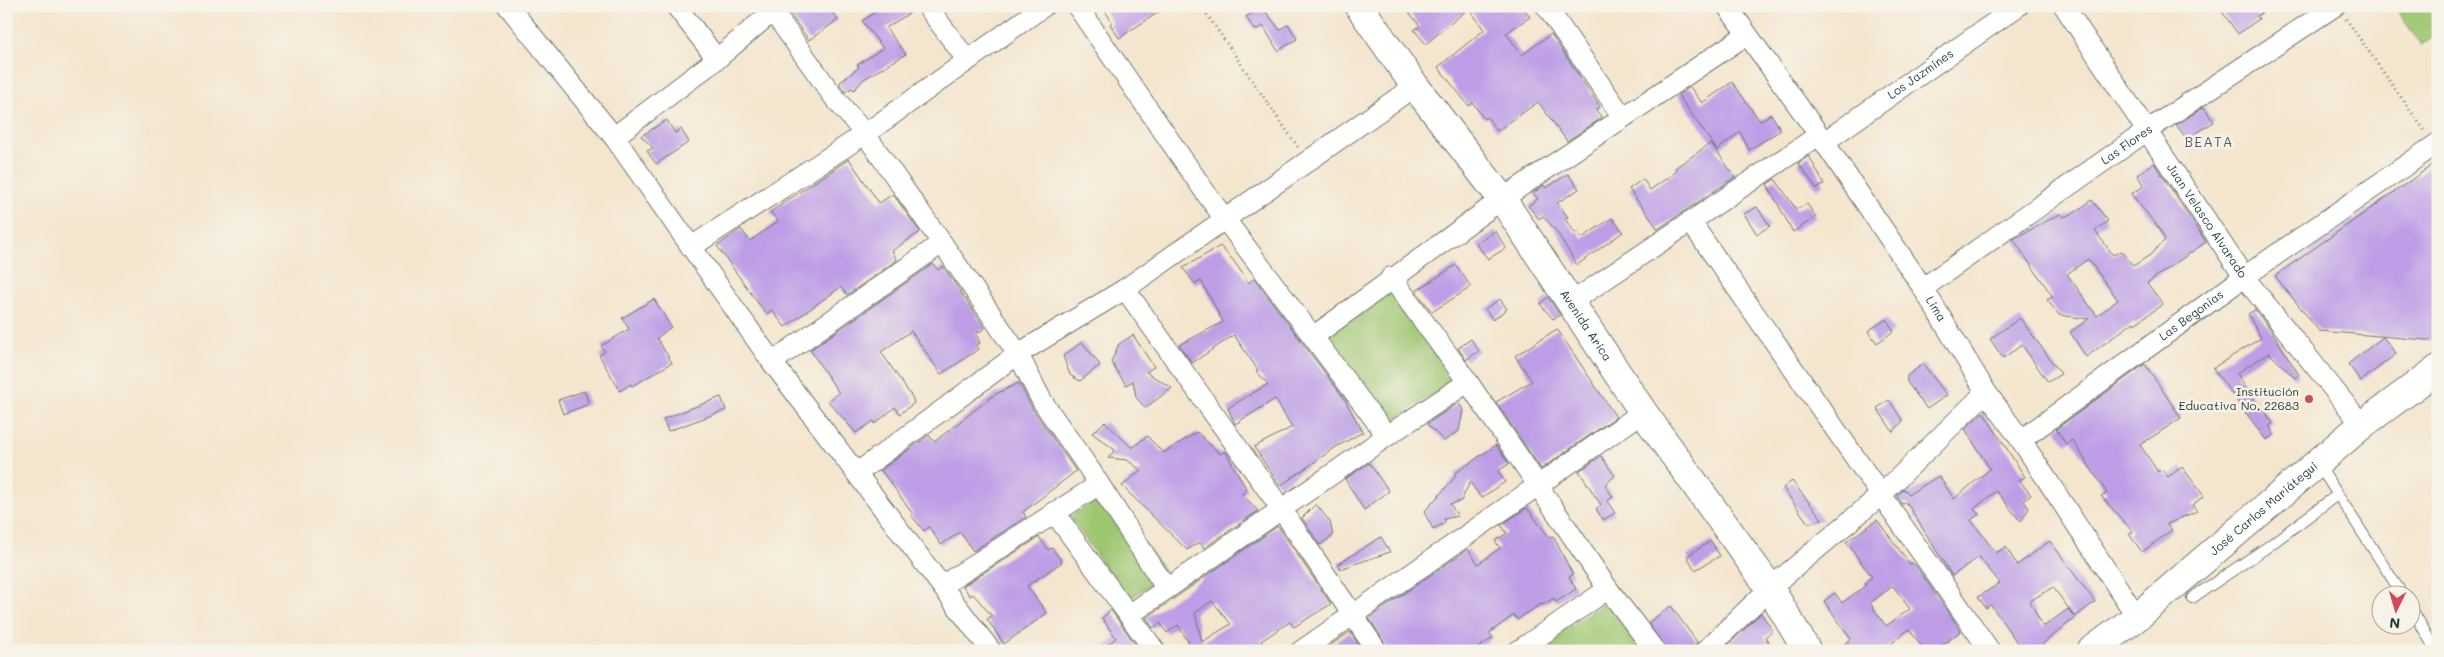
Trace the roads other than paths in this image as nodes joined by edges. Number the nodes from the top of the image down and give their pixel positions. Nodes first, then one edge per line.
1 (508, 6) edge
2 (676, 6) edge
3 (927, 6) edge
4 (1044, 6) edge
5 (1077, 6) edge
6 (1359, 6) edge
7 (1546, 6) edge
8 (1726, 6) edge
9 (2018, 6) edge
10 (2064, 6) edge
11 (770, 9) edge
12 (2339, 10) edge
13 (1746, 35) junction
14 (717, 59) junction
15 (967, 60) junction
16 (1415, 86) junction
17 (1622, 116) junction
18 (2148, 130) junction
19 (865, 134) junction
20 (614, 137) junction
21 (1821, 139) junction
22 (2436, 144) edge
23 (1502, 199) junction
24 (1226, 218) junction
25 (1690, 221) junction
26 (942, 243) junction
27 (691, 247) junction
28 (2244, 276) junction
29 (1391, 277) junction
30 (1922, 288) junction
31 (1125, 289) junction
32 (1570, 303) junction
33 (1314, 336) junction
34 (1018, 354) junction
35 (772, 362) junction
36 (2438, 369) edge
37 (1468, 382) junction
38 (1986, 392) junction
39 (1643, 412) junction
40 (2362, 425) junction
41 (1386, 436) junction
42 (2021, 440) junction
43 (2317, 463) junction
44 (857, 473) junction
45 (1098, 485) junction
46 (1538, 486) junction
47 (1882, 495) junction
48 (2337, 496) junction
49 (1282, 510) junction
50 (1054, 512) junction
51 (2395, 584) edge
52 (942, 585) junction
53 (1166, 588) junction
54 (1770, 588) junction
55 (1608, 589) junction
56 (2192, 598) dead end
57 (1353, 615) junction
58 (1128, 616) junction
59 (2137, 617) junction
60 (2422, 626) edge
61 (1523, 650) edge
62 (991, 651) edge
63 (1155, 651) edge
64 (1301, 651) edge
65 (1377, 651) edge
66 (1655, 651) edge
67 (1704, 651) edge
68 (1807, 651) edge
69 (1990, 651) edge
70 (2091, 651) edge
71 (2436, 651) edge

1 - 20 street
2 - 14 street
3 - 15 street
4 - 15 street
5 - 24 street
6 - 16 street, Avenida Arica
7 - 17 street
8 - 13 street, Lima
9 - 21 street, Los Jazmines
10 - 18 street, Juan Velasco Alvarado
11 - 14 street
11 - 19 street
12 - 18 street, Las Flores
13 - 17 street
13 - 21 street, Lima
14 - 20 street
15 - 19 street
16 - 23 street, Avenida Arica
16 - 24 street
17 - 23 street
18 - 28 street, Juan Velasco Alvarado
18 - 30 street, Las Flores
19 - 26 street
19 - 27 street
20 - 27 street
21 - 25 street, Los Jazmines
21 - 30 street, Lima
22 - 28 street, Las Begonias
23 - 29 street
23 - 32 street, Avenida Arica
24 - 31 street
24 - 33 street
25 - 32 street, Los Jazmines
25 - 47 street
26 - 34 street
26 - 35 street
27 - 35 street
28 - 40 street, Juan Velasco Alvarado
28 - 42 street, Las Begonias
29 - 33 street
29 - 37 street
30 - 38 street, Lima
31 - 34 street
31 - 49 street
32 - 39 street, Avenida Arica
33 - 41 street
34 - 44 street
34 - 45 street
35 - 44 street
36 - 40 street, José Carlos Mariátegui
37 - 41 street
37 - 46 street
38 - 42 street, Lima
38 - 47 street
39 - 46 street
39 - 54 street, Avenida Arica
40 - 43 street, José Carlos Mariátegui
41 - 49 street
42 - 59 street, Lima
43 - 48 lane
43 - 59 street, José Carlos Mariátegui
44 - 52 street
45 - 50 street
45 - 53 street
46 - 55 street
46 - 57 street
47 - 54 street
47 - 69 street
48 - 51 lane
48 - 56 lane
49 - 53 street
49 - 57 street
50 - 52 street
50 - 58 street
52 - 62 street
53 - 58 street
54 - 67 street
54 - 68 street, Avenida Arica
55 - 61 street
55 - 66 street
57 - 64 street
57 - 65 street
58 - 63 street
59 - 70 street, José Carlos Mariátegui
60 - 71 lane

